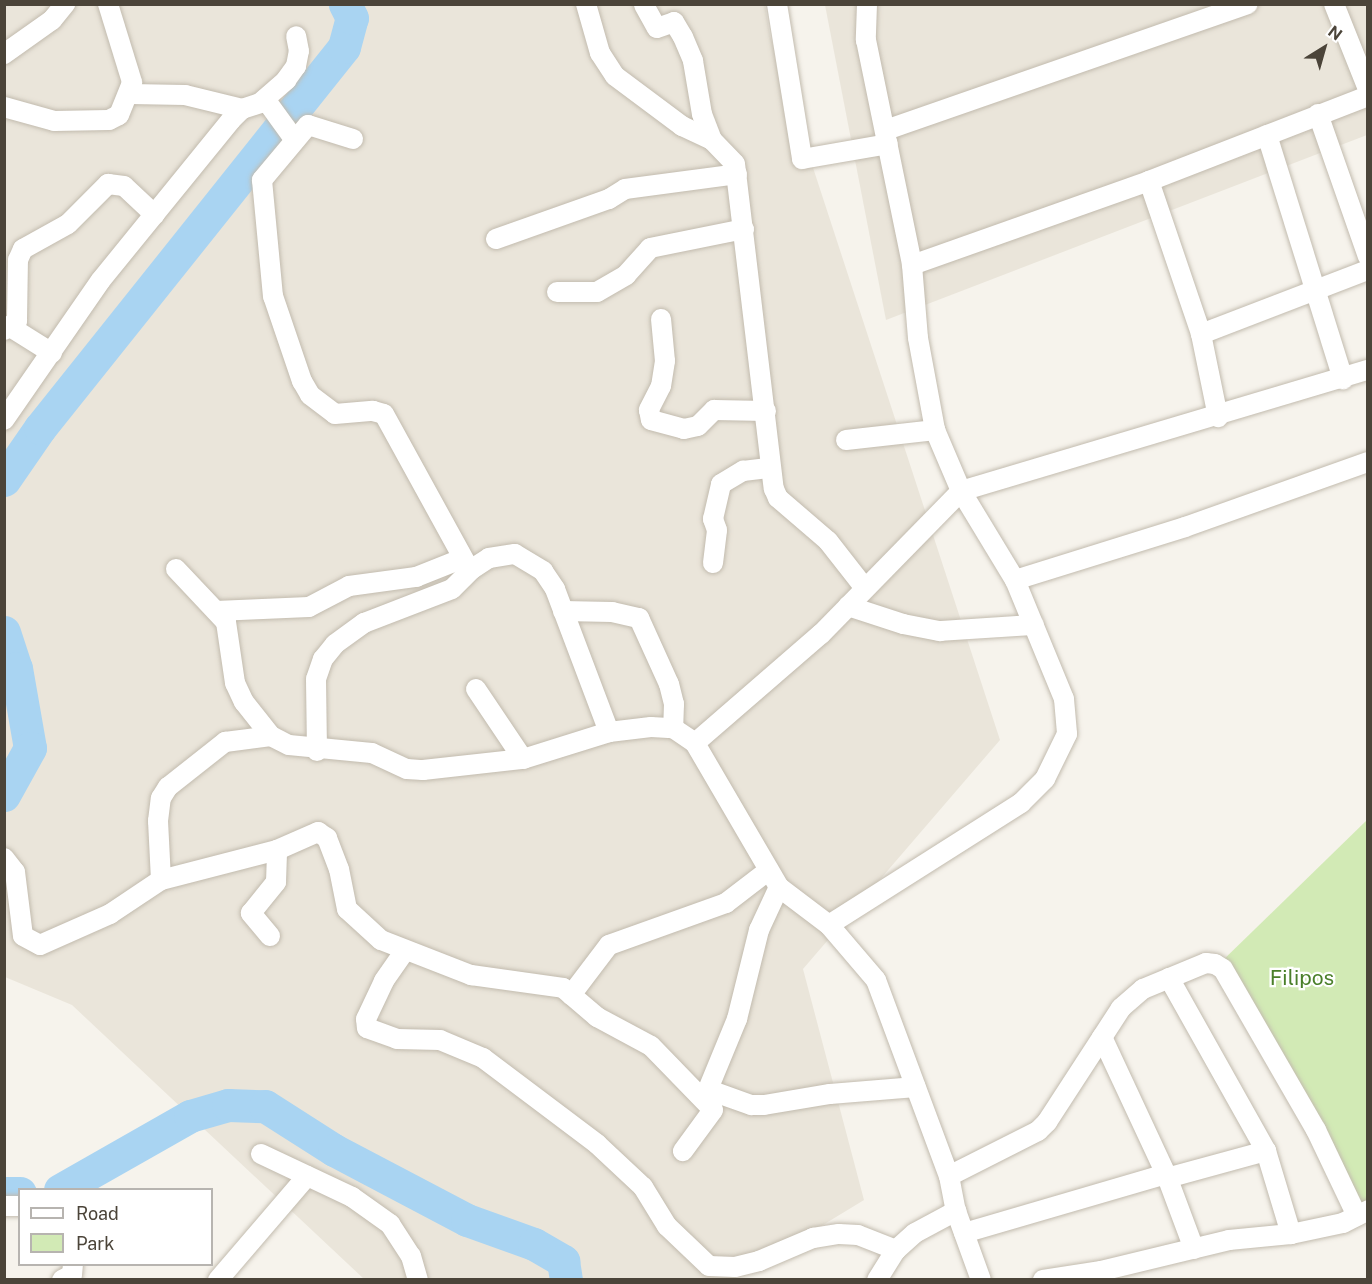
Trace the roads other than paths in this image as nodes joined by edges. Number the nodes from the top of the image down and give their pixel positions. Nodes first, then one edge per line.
1 (65, 4) edge
2 (108, 4) edge
3 (586, 4) edge
4 (777, 4) edge
5 (867, 4) edge
6 (1248, 4) edge
7 (1334, 4) edge
8 (644, 5) edge
9 (296, 36) dead end
10 (4, 54) edge
11 (1368, 89) edge
12 (130, 94) junction
13 (1368, 96) edge
14 (265, 100) junction
15 (4, 106) edge
16 (242, 109) junction
17 (1318, 114) junction
18 (1267, 135) junction
19 (887, 137) junction
20 (293, 138) junction
21 (353, 139) dead end
22 (712, 140) junction
23 (737, 174) junction
24 (1149, 181) junction
25 (155, 214) junction
26 (744, 229) junction
27 (496, 239) dead end
28 (1368, 257) edge
29 (912, 265) junction
30 (1368, 270) edge
31 (1318, 291) junction
32 (556, 292) dead end
33 (661, 319) dead end
34 (8, 329) edge
35 (1201, 334) junction
36 (52, 353) junction
37 (1368, 370) edge
38 (1343, 379) junction
39 (766, 411) junction
40 (1218, 417) junction
41 (4, 420) edge
42 (935, 430) junction
43 (846, 440) dead end
44 (1368, 462) edge
45 (768, 468) junction
46 (961, 490) junction
47 (713, 563) dead end
48 (466, 564) junction
49 (176, 569) dead end
50 (1015, 580) junction
51 (864, 587) junction
52 (848, 606) junction
53 (216, 611) junction
54 (563, 611) junction
55 (1034, 625) junction
56 (476, 689) dead end
57 (673, 728) junction
58 (609, 732) junction
59 (271, 736) junction
60 (695, 743) junction
61 (318, 751) junction
62 (523, 759) junction
63 (277, 850) junction
64 (4, 858) edge
65 (769, 870) junction
66 (161, 880) junction
67 (779, 887) junction
68 (830, 925) junction
69 (270, 936) dead end
70 (404, 952) junction
71 (1169, 978) junction
72 (571, 995) junction
73 (1102, 1037) junction
74 (916, 1087) junction
75 (707, 1095) junction
76 (683, 1151) dead end
77 (1266, 1151) junction
78 (261, 1154) dead end
79 (307, 1176) junction
80 (949, 1176) junction
81 (1167, 1176) junction
82 (956, 1211) junction
83 (1362, 1213) edge
84 (964, 1233) junction
85 (1291, 1234) junction
86 (1194, 1249) junction
87 (896, 1250) junction
88 (73, 1266) edge
89 (62, 1280) edge
90 (218, 1280) edge
91 (418, 1280) edge
92 (877, 1280) edge
93 (981, 1280) edge
94 (1043, 1280) edge

1 - 10 street
2 - 12 street
3 - 22 street
4 - 19 street
5 - 19 street
6 - 19 street
7 - 11 street
8 - 22 street
9 - 14 street
12 - 15 street
12 - 16 street
13 - 17 street
14 - 16 street
14 - 20 street
16 - 25 street
17 - 18 street
17 - 28 street
18 - 24 street
18 - 31 street
19 - 29 street
20 - 21 street
20 - 48 street
22 - 23 street
23 - 26 street
23 - 27 street
24 - 29 street
24 - 35 street
25 - 34 street
25 - 36 street
26 - 32 street
26 - 39 street
29 - 42 street
30 - 31 street
31 - 35 street
31 - 38 street
33 - 39 street
34 - 36 street
35 - 40 street
36 - 41 street
37 - 38 street
38 - 40 street
39 - 45 street
40 - 46 street
42 - 43 street
42 - 46 street
44 - 50 street
45 - 47 street
45 - 51 street
46 - 50 street
46 - 51 street
48 - 53 street
48 - 54 street
48 - 61 street
49 - 53 street
50 - 55 street
51 - 52 street
52 - 55 street
52 - 60 street
53 - 59 street
54 - 57 street
54 - 58 street
55 - 68 street
56 - 62 street
57 - 58 street
57 - 60 street
58 - 62 street
59 - 61 street
59 - 66 street
60 - 65 street
61 - 62 street
63 - 66 street
63 - 69 street
63 - 70 street
64 - 66 street
65 - 67 street
65 - 72 street
67 - 68 street
67 - 75 street
68 - 74 street
70 - 72 street
70 - 87 street
71 - 73 street
71 - 77 street
71 - 83 street
72 - 75 street
73 - 80 street
73 - 81 street
74 - 75 street
74 - 80 street
75 - 76 street
77 - 81 street
77 - 85 street
78 - 79 street
79 - 90 street
79 - 91 street
80 - 82 street
81 - 84 street
81 - 86 street
82 - 84 street
82 - 87 street
83 - 85 street
84 - 93 street
85 - 86 street
86 - 94 street
87 - 92 street
88 - 89 street

